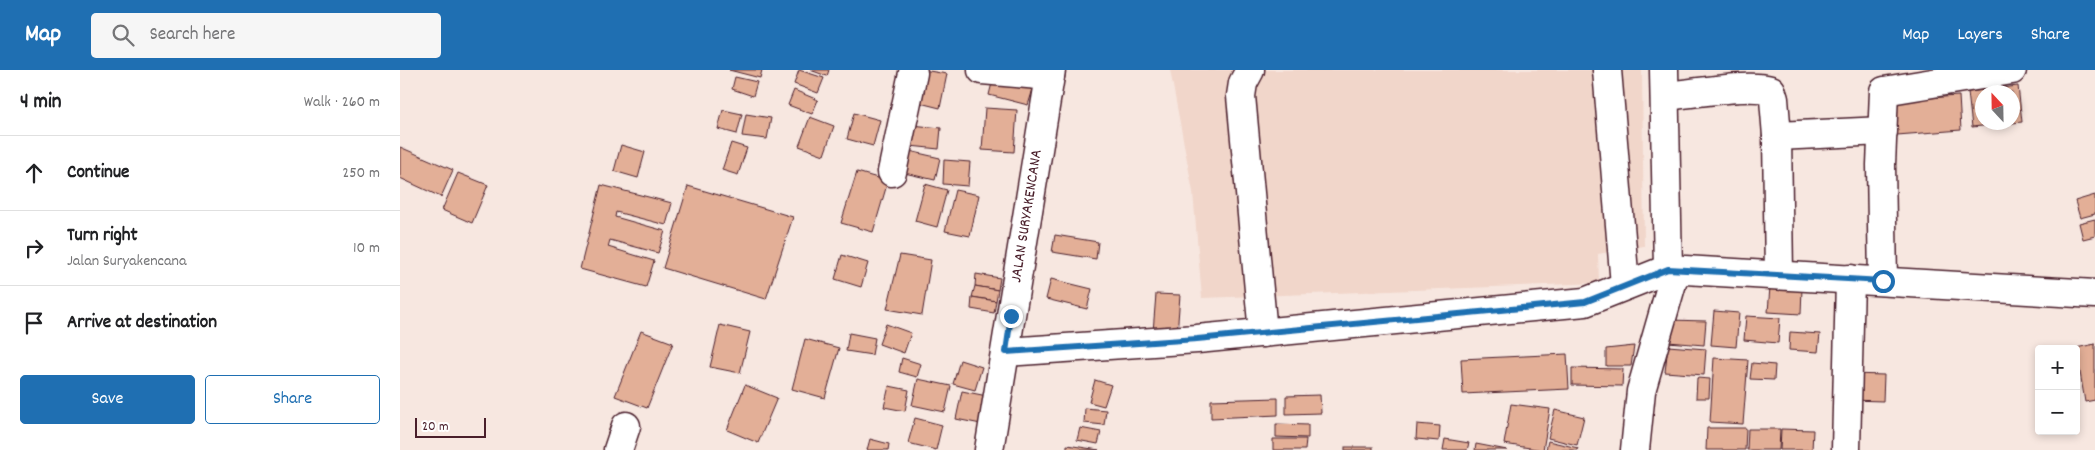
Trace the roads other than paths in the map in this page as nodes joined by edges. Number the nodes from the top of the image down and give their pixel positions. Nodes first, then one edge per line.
1 (982, 70) edge
2 (1250, 70) edge
3 (1607, 70) edge
4 (2012, 70) edge
5 (907, 71) edge
6 (1050, 73) edge
7 (1886, 80) edge
8 (1665, 83) edge
9 (1883, 131) junction
10 (1777, 136) junction
11 (892, 172) dead end
12 (1672, 269) junction
13 (1779, 275) junction
14 (1850, 279) junction
15 (1883, 281) junction
16 (1625, 285) junction
17 (2095, 294) edge
18 (1263, 333) junction
19 (1006, 352) junction
20 (989, 450) edge
21 (1634, 450) edge
22 (1846, 450) edge

1 - 6 street
2 - 18 street
3 - 16 street
4 - 7 street
5 - 11 street
6 - 19 street, JALAN SURYAKENCANA
7 - 9 street
8 - 10 street
8 - 12 street
9 - 10 street
9 - 15 street
10 - 13 street
12 - 13 street
12 - 16 street
12 - 21 street
13 - 14 street
14 - 15 street
14 - 22 street
15 - 17 street
16 - 18 street
18 - 19 street
19 - 20 street, JALAN SURYAKENCANA

